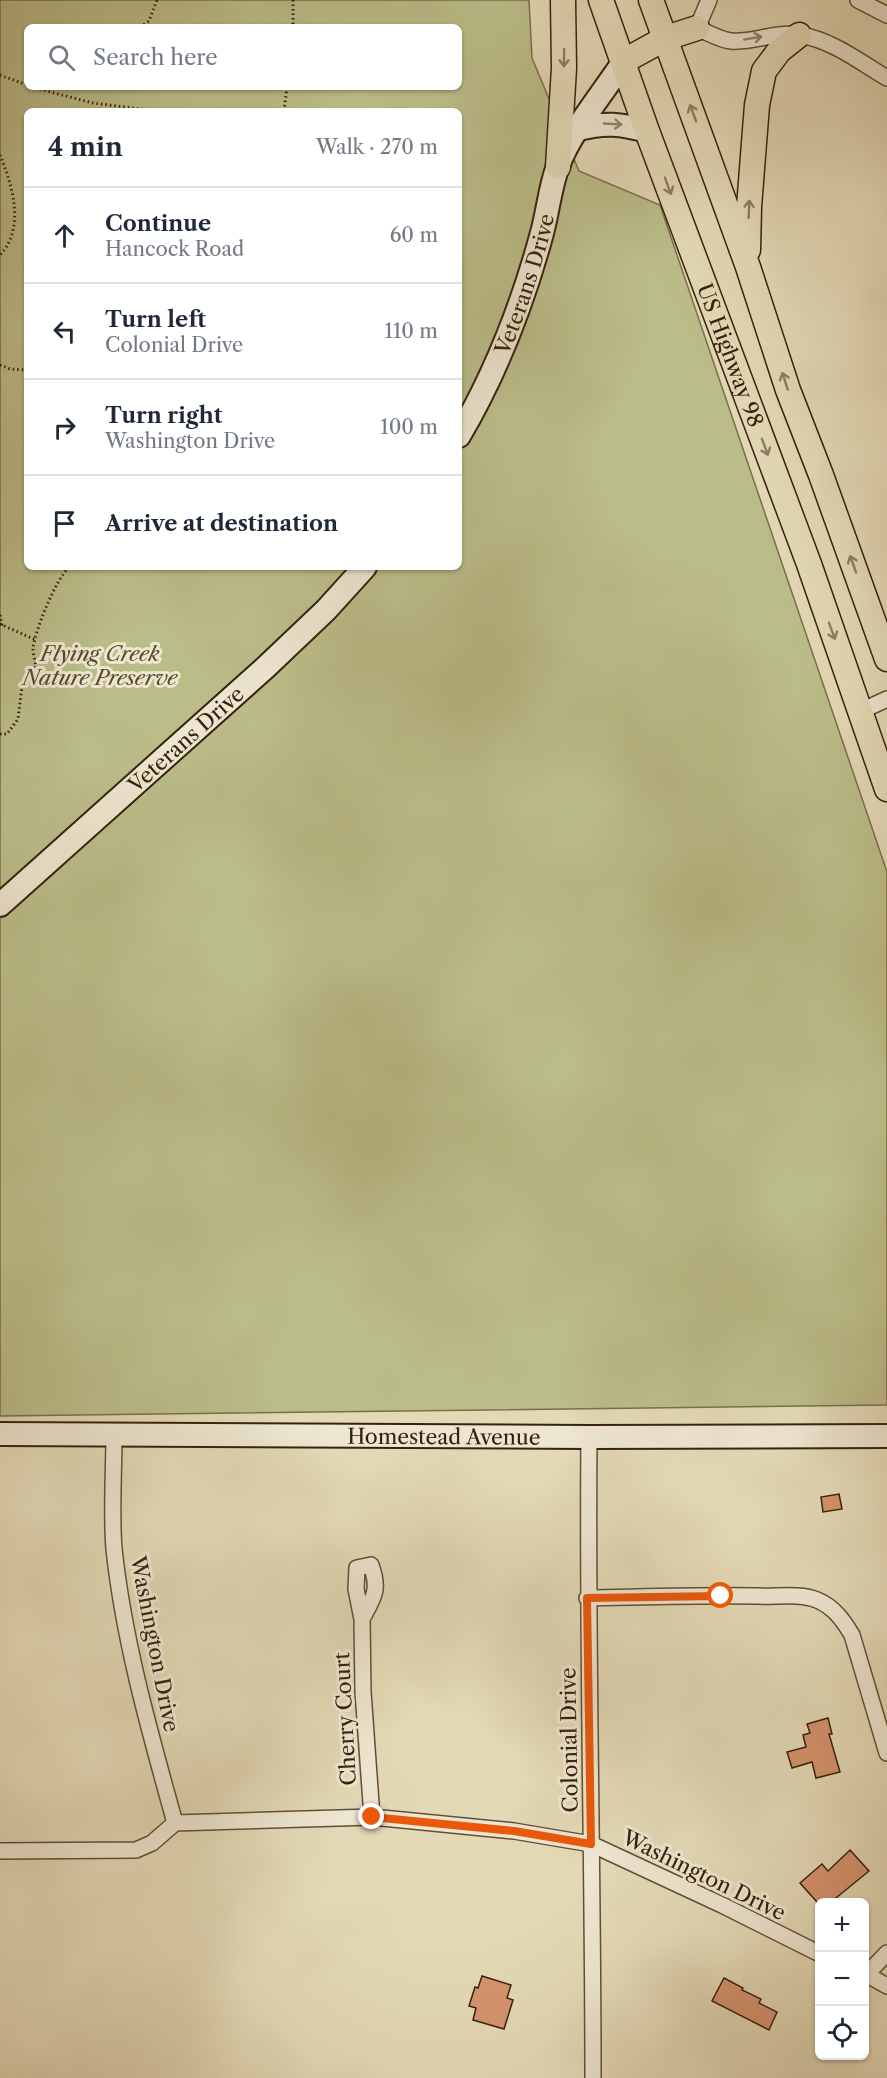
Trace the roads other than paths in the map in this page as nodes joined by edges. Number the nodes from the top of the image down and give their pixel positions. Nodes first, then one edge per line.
1 (563, 0) edge
2 (601, 0) edge
3 (651, 0) edge
4 (710, 0) edge
5 (858, 0) edge
6 (887, 15) edge
7 (697, 28) junction
8 (799, 35) junction
9 (666, 39) junction
10 (624, 61) junction
11 (887, 78) edge
12 (579, 129) junction
13 (647, 131) junction
14 (558, 167) junction
15 (748, 267) junction
16 (462, 431) edge
17 (362, 570) edge
18 (887, 659) edge
19 (887, 699) edge
20 (861, 711) junction
21 (887, 789) edge
22 (0, 905) edge
23 (0, 1434) edge
24 (114, 1434) junction
25 (887, 1436) edge
26 (589, 1437) junction
27 (587, 1598) junction
28 (362, 1619) dead end
29 (886, 1745) edge
30 (372, 1817) junction
31 (175, 1823) junction
32 (591, 1844) junction
33 (0, 1851) edge
34 (815, 1952) edge
35 (887, 1953) edge
36 (869, 1971) edge
37 (869, 1976) edge
38 (887, 1986) edge
39 (593, 2078) edge

1 -> 14 main road
2 - 10 main road, US Highway 98
3 - 9 main road, US Highway 98
4 - 7 street
5 - 6 street
7 -> 8 street
7 - 9 main road
8 - 11 street
15 -> 8 main road
9 - 10 main road
15 -> 9 main road, US Highway 98
10 - 12 street, Veterans Drive
10 - 13 main road, US Highway 98
12 -> 13 street
12 - 14 street, Veterans Drive
13 -> 20 main road, US Highway 98
14 - 16 street, Veterans Drive
18 -> 15 main road, US Highway 98
17 - 22 street, Veterans Drive
19 - 20 street
20 - 21 main road, US Highway 98
23 - 24 street, Homestead Avenue
24 - 26 street, Homestead Avenue
24 - 31 street, Washington Drive
25 - 26 street, Homestead Avenue
26 - 27 street, Colonial Drive
27 - 29 street
27 - 32 street, Colonial Drive
28 - 30 street, Cherry Court
30 - 31 street, Washington Drive
30 - 32 street, Washington Drive
31 - 33 street
32 - 34 street, Washington Drive
32 - 39 street, Colonial Drive
35 - 36 street
37 - 38 street

